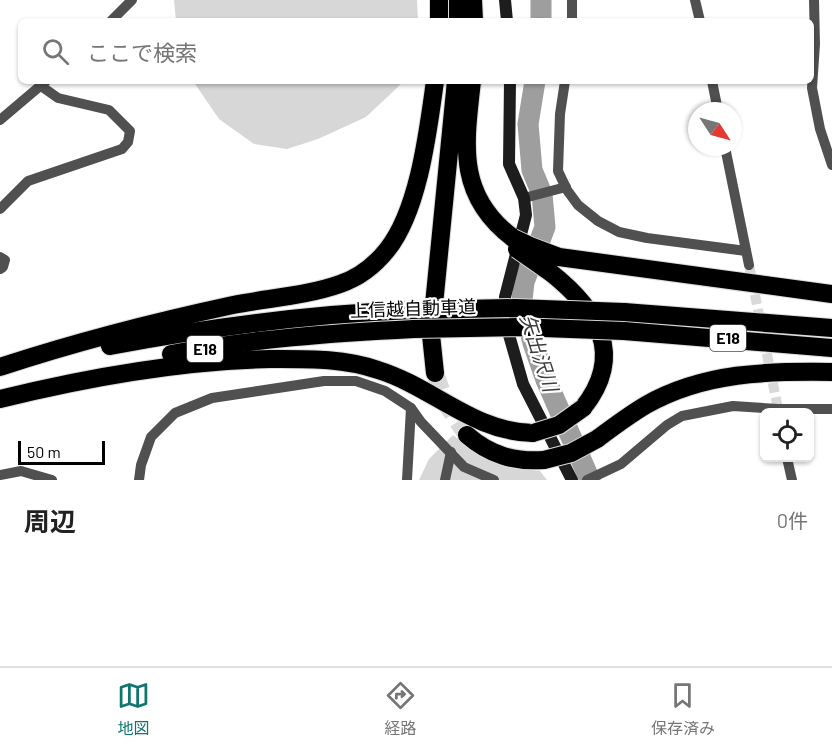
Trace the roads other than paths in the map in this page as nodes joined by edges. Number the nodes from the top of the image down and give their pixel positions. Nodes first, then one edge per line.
1 (132, 0) edge
2 (439, 0) edge
3 (458, 0) edge
4 (473, 0) edge
5 (505, 0) edge
6 (572, 0) edge
7 (695, 0) edge
8 (814, 0) edge
9 (114, 18) edge
10 (439, 18) edge
11 (458, 18) edge
12 (474, 18) edge
13 (507, 18) edge
14 (572, 18) edge
15 (699, 18) edge
16 (814, 59) edge
17 (44, 84) edge
18 (434, 84) edge
19 (456, 84) edge
20 (472, 84) edge
21 (510, 84) edge
22 (565, 84) edge
23 (713, 84) edge
24 (812, 84) edge
25 (716, 102) edge
26 (0, 120) edge
27 (727, 156) edge
28 (832, 165) edge
29 (563, 188) junction
30 (528, 197) junction
31 (0, 209) edge
32 (746, 251) junction
33 (0, 257) edge
34 (555, 264) junction
35 (749, 265) tunnel mouth
36 (0, 269) edge
37 (832, 294) edge
38 (832, 328) edge
39 (832, 348) edge
40 (0, 369) edge
41 (832, 372) edge
42 (435, 373) tunnel mouth
43 (0, 393) edge
44 (0, 399) edge
45 (411, 408) junction
46 (760, 409) edge
47 (832, 409) edge
48 (814, 410) edge
49 (467, 435) tunnel mouth
50 (451, 452) junction
51 (789, 462) edge
52 (0, 476) edge
53 (52, 480) edge
54 (139, 480) edge
55 (407, 480) edge
56 (445, 480) edge
57 (494, 480) edge
58 (572, 480) edge
59 (587, 480) edge
60 (792, 480) edge

1 - 9 street
2 - 10 highway
3 - 11 highway
4 - 12 highway
5 - 13 street
6 - 14 street
7 - 15 street
8 - 16 street
17 - 26 street
17 - 31 street
18 - 40 highway
19 - 42 highway
20 - 34 highway, bridge
21 - 30 street
22 - 29 street
23 - 25 street
24 - 28 street
27 - 32 street
29 - 30 street
29 - 32 street
30 - 58 street
32 - 35 street
33 - 36 street
34 - 37 highway
34 - 44 highway, bridge
38 - 40 highway, 上信越自動車道 / E18, bridge
39 - 43 highway, 上信越自動車道 / E18, bridge
41 - 49 highway, bridge
45 - 50 street
45 - 54 street
45 - 55 street
46 - 59 street
47 - 48 street
50 - 56 street
50 - 57 street
51 - 60 street
52 - 53 street

